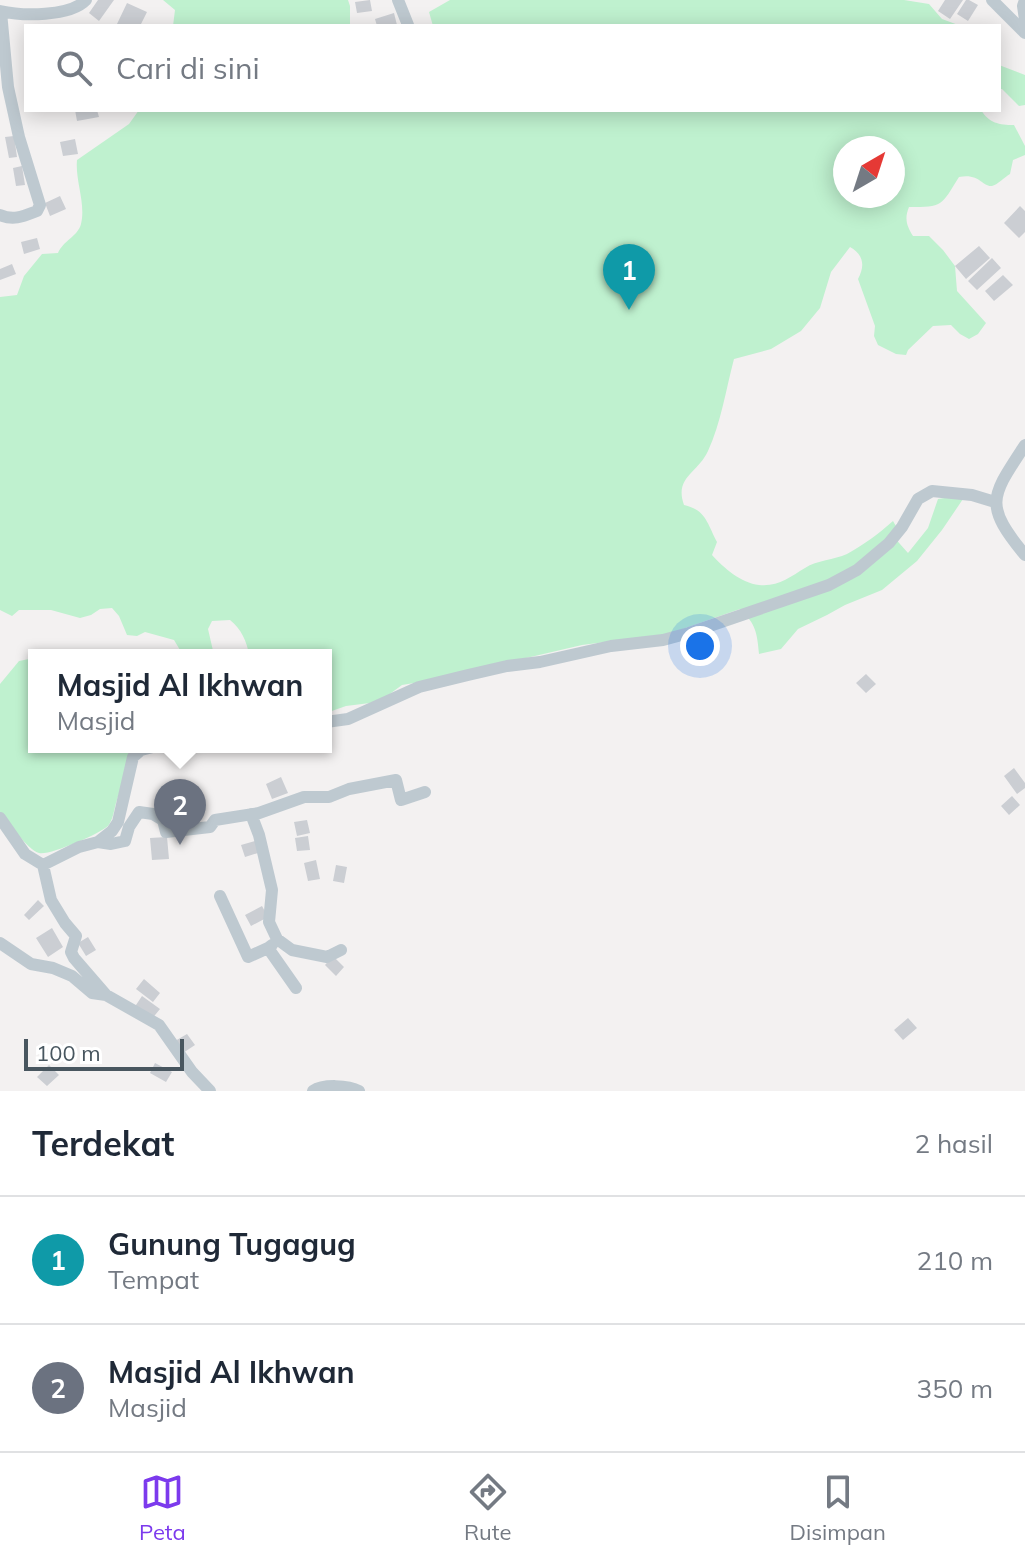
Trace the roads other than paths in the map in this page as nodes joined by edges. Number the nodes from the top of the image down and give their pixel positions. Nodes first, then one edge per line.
1 (86, 0) edge
2 (398, 0) edge
3 (992, 0) edge
4 (1025, 0) edge
5 (0, 12) edge
6 (1025, 20) edge
7 (408, 24) edge
8 (1025, 33) edge
9 (0, 215) edge
10 (1025, 445) edge
11 (995, 502) junction
12 (1025, 555) edge
13 (332, 721) edge
14 (138, 753) edge
15 (425, 792) dead end
16 (251, 814) junction
17 (0, 818) edge
18 (98, 842) junction
19 (43, 865) junction
20 (220, 896) dead end
21 (0, 943) edge
22 (272, 944) junction
23 (341, 950) dead end
24 (296, 988) dead end
25 (106, 995) junction
26 (210, 1091) edge
27 (313, 1091) edge
28 (359, 1091) edge

1 - 5 street
2 - 7 street
3 - 8 street
4 - 6 street
5 - 9 street
10 - 11 street
11 - 12 street
11 - 13 street
14 - 18 street
15 - 16 street
16 - 18 street
16 - 22 street
17 - 19 street
18 - 19 street
19 - 25 street
20 - 22 street
21 - 25 street
22 - 23 street
22 - 24 street
25 - 26 street
27 - 28 street

